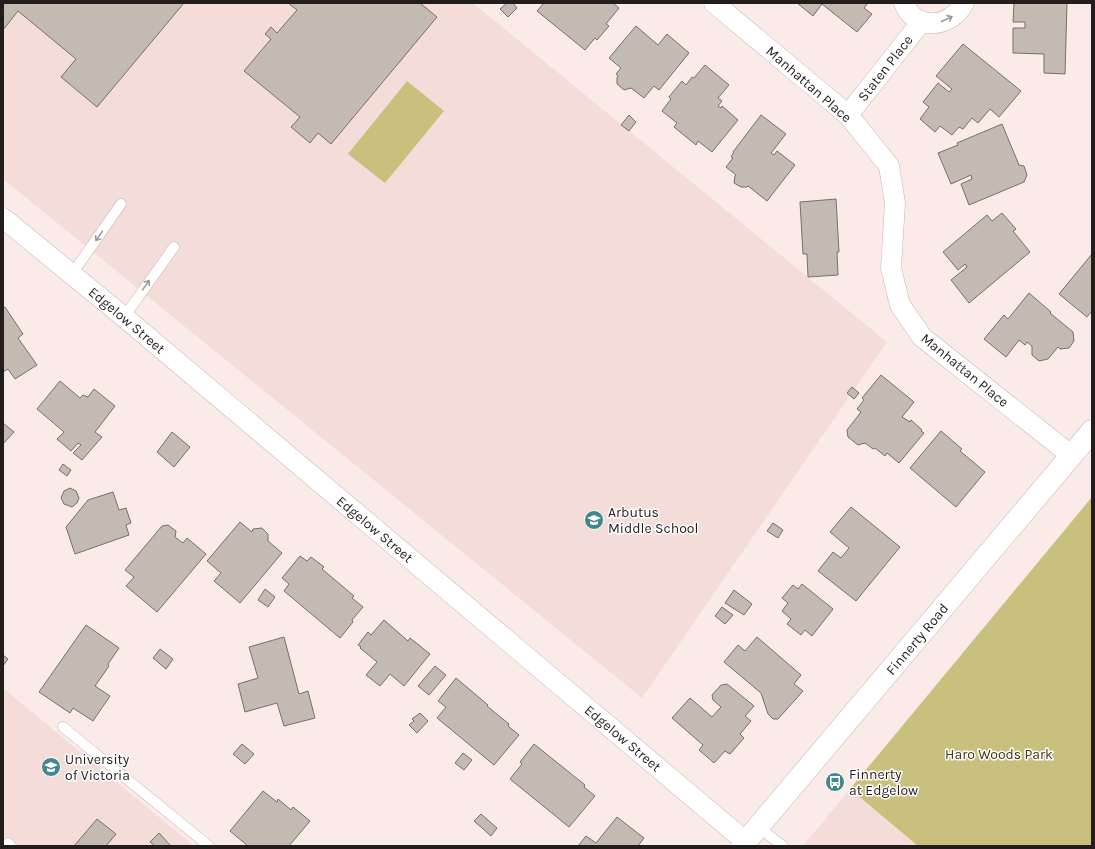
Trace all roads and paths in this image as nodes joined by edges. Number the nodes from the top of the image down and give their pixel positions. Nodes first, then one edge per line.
1 (714, 3) edge
2 (904, 3) edge
3 (964, 3) edge
4 (922, 21) junction
5 (848, 115) junction
6 (121, 204) dead end
7 (3, 218) edge
8 (174, 247) dead end
9 (72, 274) junction
10 (124, 317) junction
11 (1092, 431) edge
12 (1072, 456) junction
13 (63, 727) dead end
14 (749, 838) edge
15 (209, 846) edge
16 (783, 846) edge

1 - 5 street, Manhattan Place
2 - 4 street, Staten Place
4 -> 3 street, Staten Place
4 - 5 street, Staten Place
5 - 12 street, Manhattan Place
6 -> 9 lane
7 - 9 street, Edgelow Street
10 -> 8 lane
9 - 10 street, Edgelow Street
10 - 14 street, Edgelow Street
11 - 12 street, Finnerty Road
12 - 14 street, Finnerty Road
13 - 15 lane
14 - 16 lane

